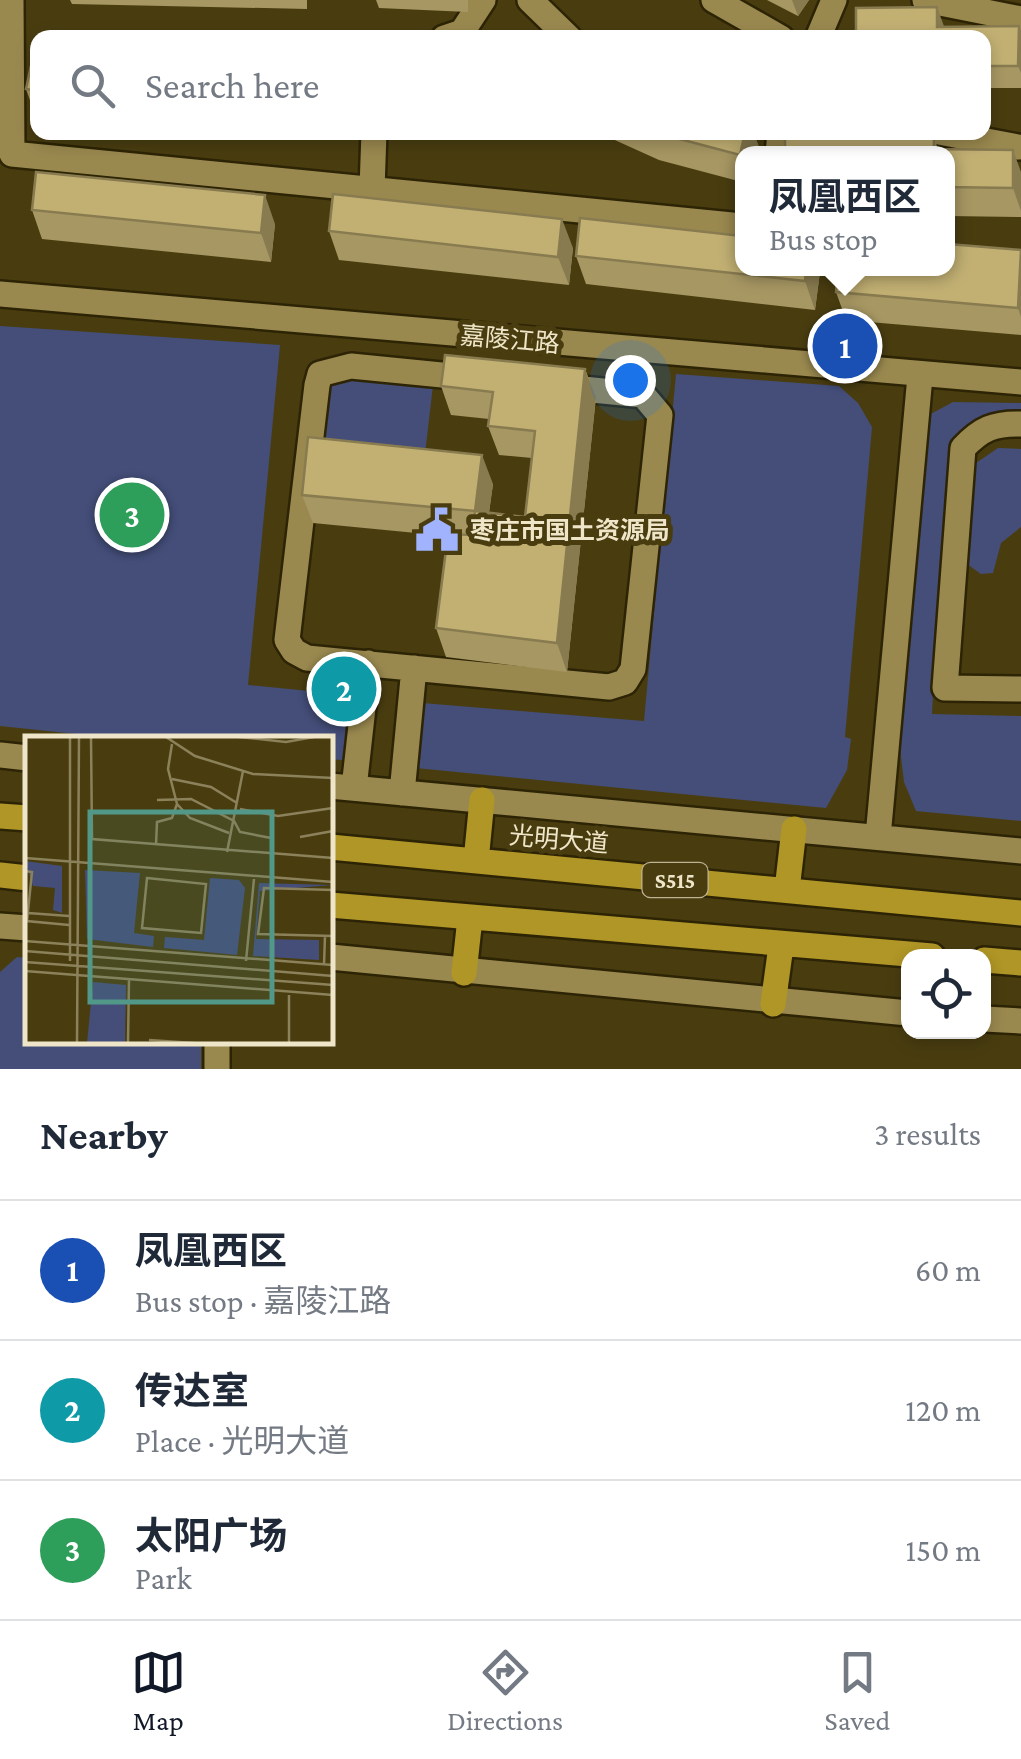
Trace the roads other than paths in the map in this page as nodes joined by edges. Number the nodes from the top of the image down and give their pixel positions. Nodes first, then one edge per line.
1 (11, 0) edge
2 (482, 0) edge
3 (530, 0) edge
4 (714, 0) edge
5 (834, 0) edge
6 (925, 0) edge
7 (1021, 19) edge
8 (463, 30) edge
9 (561, 30) edge
10 (767, 30) edge
11 (821, 30) edge
12 (374, 140) edge
13 (981, 140) edge
14 (1018, 147) dead end
15 (372, 189) junction
16 (735, 225) edge
17 (0, 294) edge
18 (920, 376) junction
19 (1021, 382) edge
20 (1021, 424) edge
21 (368, 664) junction
22 (414, 668) junction
23 (1021, 689) edge
24 (0, 755) edge
25 (25, 758) edge
26 (342, 787) edge
27 (402, 793) junction
28 (482, 800) junction
29 (0, 816) edge
30 (25, 818) edge
31 (794, 830) junction
32 (878, 837) junction
33 (332, 847) edge
34 (1021, 850) edge
35 (476, 861) junction
36 (0, 875) edge
37 (25, 878) edge
38 (787, 890) junction
39 (332, 905) edge
40 (1021, 912) edge
41 (470, 918) junction
42 (0, 926) edge
43 (25, 928) edge
44 (781, 946) junction
45 (901, 954) edge
46 (332, 958) edge
47 (991, 961) edge
48 (1021, 963) edge
49 (464, 973) junction
50 (773, 1004) junction
51 (901, 1013) edge
52 (991, 1019) edge
53 (1021, 1021) edge

1 - 15 street
2 - 8 street
3 - 9 street
4 - 10 street
5 - 11 street
6 - 7 street
12 - 15 street
13 - 14 street
15 - 16 street
17 - 18 street, 嘉陵江路
18 - 19 street, 嘉陵江路
18 - 32 street
20 - 23 street
21 - 22 street
21 - 22 street
21 - 26 street
22 - 27 street
24 - 25 street
26 - 27 street, 光明大道
27 - 28 street, 光明大道
28 - 31 street, 光明大道
28 - 35 main road
29 - 30 main road
31 - 32 street, 光明大道
31 - 38 main road
32 - 34 street, 光明大道
33 - 35 main road, 光明大道 / S515
35 - 38 main road, 光明大道 / S515
36 - 37 main road
38 - 40 main road, 光明大道 / S515
39 - 41 main road, S515
41 - 44 main road, S515
41 - 49 main road
42 - 43 street
44 - 45 main road, S515
44 - 50 main road
46 - 49 street
47 - 48 main road
49 - 50 street
50 - 51 street
52 - 53 street

